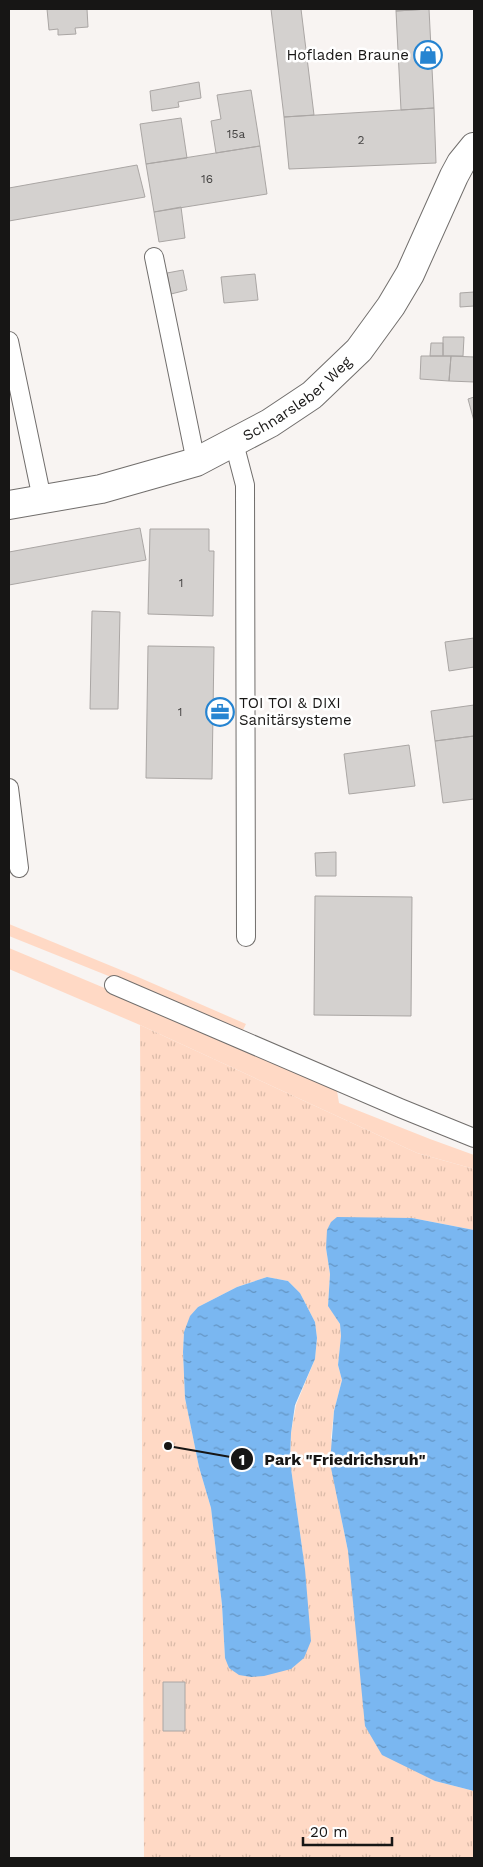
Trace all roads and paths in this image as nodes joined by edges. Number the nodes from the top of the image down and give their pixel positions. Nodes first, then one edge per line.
1 (474, 147) edge
2 (154, 257) dead end
3 (9, 341) edge
4 (234, 443) junction
5 (196, 462) junction
6 (42, 499) junction
7 (9, 505) edge
8 (9, 788) edge
9 (20, 868) dead end
10 (246, 937) dead end
11 (114, 985) dead end
12 (474, 1138) edge

1 - 4 street, Schnarsleber Weg
2 - 5 lane
3 - 6 lane
4 - 5 street, Schnarsleber Weg
4 - 10 lane
5 - 6 street, Schnarsleber Weg
6 - 7 street, Schnarsleber Weg
8 - 9 lane
11 - 12 lane

